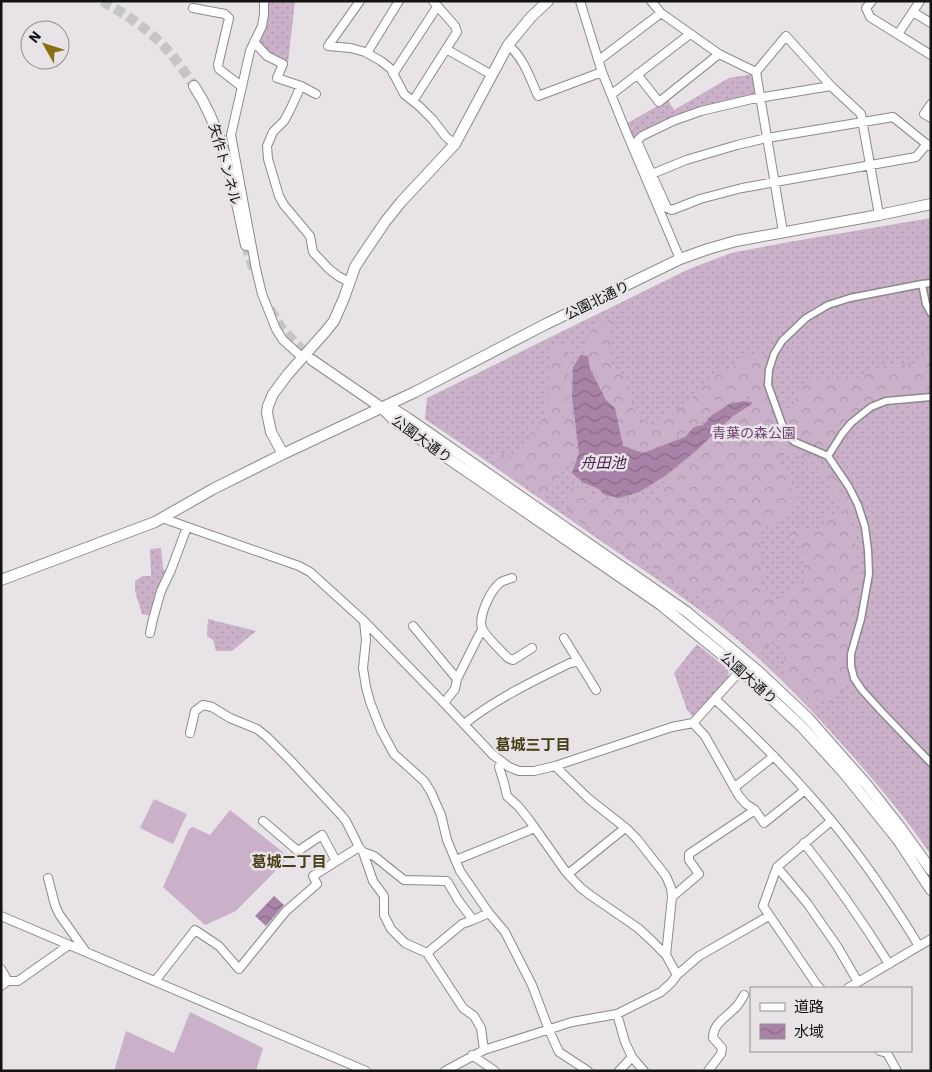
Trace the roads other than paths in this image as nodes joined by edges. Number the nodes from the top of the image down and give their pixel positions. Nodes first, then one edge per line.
1 (264, 1) edge
2 (360, 1) edge
3 (399, 1) edge
4 (548, 1) edge
5 (580, 1) edge
6 (651, 1) edge
7 (872, 1) edge
8 (920, 1) edge
9 (435, 4) edge
10 (193, 8) dead end
11 (661, 12) junction
12 (913, 12) junction
13 (931, 23) edge
14 (690, 34) junction
15 (898, 34) junction
16 (254, 42) junction
17 (508, 45) junction
18 (446, 49) junction
19 (367, 53) junction
20 (719, 54) junction
21 (931, 55) edge
22 (599, 60) junction
23 (602, 72) junction
24 (756, 72) junction
25 (394, 74) junction
26 (637, 74) junction
27 (492, 75) junction
28 (194, 86) tunnel mouth
29 (242, 86) junction
30 (301, 86) junction
31 (831, 86) junction
32 (316, 94) dead end
33 (612, 94) junction
34 (760, 98) junction
35 (413, 101) junction
36 (931, 104) edge
37 (931, 118) edge
38 (862, 122) junction
39 (767, 138) junction
40 (455, 144) junction
41 (929, 145) edge
42 (870, 165) junction
43 (652, 174) junction
44 (775, 182) junction
45 (931, 204) edge
46 (879, 215) junction
47 (784, 232) junction
48 (246, 245) tunnel mouth
49 (680, 259) junction
50 (350, 282) junction
51 (931, 283) edge
52 (922, 284) junction
53 (931, 313) edge
54 (307, 359) junction
55 (931, 396) edge
56 (382, 408) junction
57 (283, 454) junction
58 (828, 456) junction
59 (162, 518) junction
60 (187, 527) junction
61 (512, 578) dead end
62 (1, 580) edge
63 (364, 621) junction
64 (413, 626) dead end
65 (482, 630) junction
66 (150, 633) dead end
67 (564, 638) dead end
68 (532, 648) dead end
69 (738, 655) junction
70 (577, 662) junction
71 (754, 668) junction
72 (741, 670) junction
73 (457, 679) junction
74 (596, 690) dead end
75 (715, 699) junction
76 (444, 703) junction
77 (693, 722) junction
78 (464, 724) junction
79 (190, 733) dead end
80 (774, 756) junction
81 (502, 763) junction
82 (931, 763) edge
83 (555, 766) junction
84 (735, 787) junction
85 (805, 790) junction
86 (755, 810) junction
87 (263, 821) dead end
88 (831, 821) junction
89 (535, 828) junction
90 (625, 828) junction
91 (804, 843) junction
92 (361, 850) junction
93 (456, 860) junction
94 (336, 861) junction
95 (778, 867) junction
96 (931, 870) edge
97 (568, 874) junction
98 (48, 878) dead end
99 (931, 890) edge
100 (672, 898) junction
101 (489, 913) junction
102 (1, 916) edge
103 (769, 916) junction
104 (473, 920) junction
105 (931, 939) edge
106 (69, 945) junction
107 (919, 946) junction
108 (86, 952) junction
109 (427, 953) junction
110 (666, 955) junction
111 (889, 964) junction
112 (1, 969) edge
113 (677, 975) junction
114 (8, 981) junction
115 (155, 981) junction
116 (858, 982) junction
117 (1, 986) edge
118 (819, 987) edge
119 (850, 987) edge
120 (744, 995) dead end
121 (617, 1014) junction
122 (549, 1030) junction
123 (484, 1050) junction
124 (884, 1052) edge
125 (472, 1056) junction
126 (632, 1057) junction
127 (366, 1071) edge
128 (445, 1071) edge
129 (495, 1071) edge
130 (588, 1071) edge
131 (618, 1071) edge
132 (644, 1071) edge
133 (708, 1071) edge
134 (897, 1071) edge

1 - 16 street
2 - 19 street
3 - 19 street
4 - 17 street
5 - 22 street
6 - 11 street
7 - 15 street
8 - 12 street
9 - 18 street
9 - 25 street
10 - 29 street
11 - 14 street
11 - 22 street
12 - 13 street
12 - 15 street
14 - 20 street
14 - 26 street
15 - 21 street
16 - 29 street
16 - 30 street
17 - 23 street
17 - 27 street
18 - 27 street
18 - 35 street
19 - 25 street
20 - 24 street
20 - 26 street
22 - 23 street
23 - 33 street
24 - 31 street
24 - 34 street
25 - 35 street
26 - 33 street
27 - 40 street
28 - 48 street, 矢作トンネル
29 - 54 street
30 - 32 street
30 - 50 street
31 - 34 street
31 - 38 street
33 - 49 street
34 - 39 street
34 - 43 street
35 - 40 street
36 - 37 street
38 - 39 street
38 - 41 street
38 - 42 street
39 - 43 street
39 - 44 street
40 - 50 street
41 - 42 street
42 - 44 street
42 - 46 street
43 - 44 street
44 - 47 street
45 - 46 street, 公園北通り
46 - 47 street, 公園北通り
47 - 49 street, 公園北通り
49 - 56 street, 公園北通り
50 - 54 street
51 - 52 street
52 - 53 street
52 - 58 street
54 - 56 street
54 - 57 street
55 - 58 street
56 - 57 street, 公園北通り
56 - 69 street, 公園大通り
56 - 72 street, 公園大通り
57 - 59 street, 公園北通り
58 - 82 street
59 - 60 street
59 - 62 street, 公園北通り
60 - 63 street
60 - 66 street
61 - 65 street
63 - 76 street
63 - 93 street
64 - 73 street
65 - 68 street
65 - 73 street
67 - 70 street
69 - 71 street, 公園大通り
69 - 72 street
70 - 74 street
70 - 78 street
71 - 72 street
71 - 96 street, 公園大通り
72 - 75 street
72 - 99 street, 公園大通り
73 - 76 street
75 - 77 street
75 - 80 street
76 - 78 street
77 - 83 street
77 - 84 street
78 - 81 street
79 - 92 street
80 - 84 street
80 - 85 street
81 - 83 street
81 - 89 street
83 - 90 street
84 - 86 street
85 - 86 street
85 - 88 street
86 - 100 street
87 - 94 street
88 - 91 street
88 - 107 street
89 - 93 street
89 - 97 street
90 - 97 street
90 - 100 street
91 - 95 street
91 - 111 street
92 - 94 street
92 - 104 street
92 - 109 street
93 - 101 street
94 - 115 street
95 - 103 street
95 - 116 street
97 - 110 street
98 - 108 street
100 - 110 street
101 - 104 street
101 - 122 street
102 - 106 street
103 - 113 street
103 - 118 street
104 - 109 street
105 - 107 street
106 - 108 street
106 - 114 street
107 - 111 street
108 - 115 street
109 - 123 street
110 - 113 street
111 - 116 street
112 - 114 street
113 - 121 street
114 - 117 street
115 - 127 street
116 - 119 street
120 - 133 street
121 - 122 street
121 - 126 street
122 - 123 street
122 - 130 street
123 - 125 street
124 - 134 street
125 - 128 street
125 - 129 street
126 - 131 street
126 - 132 street

